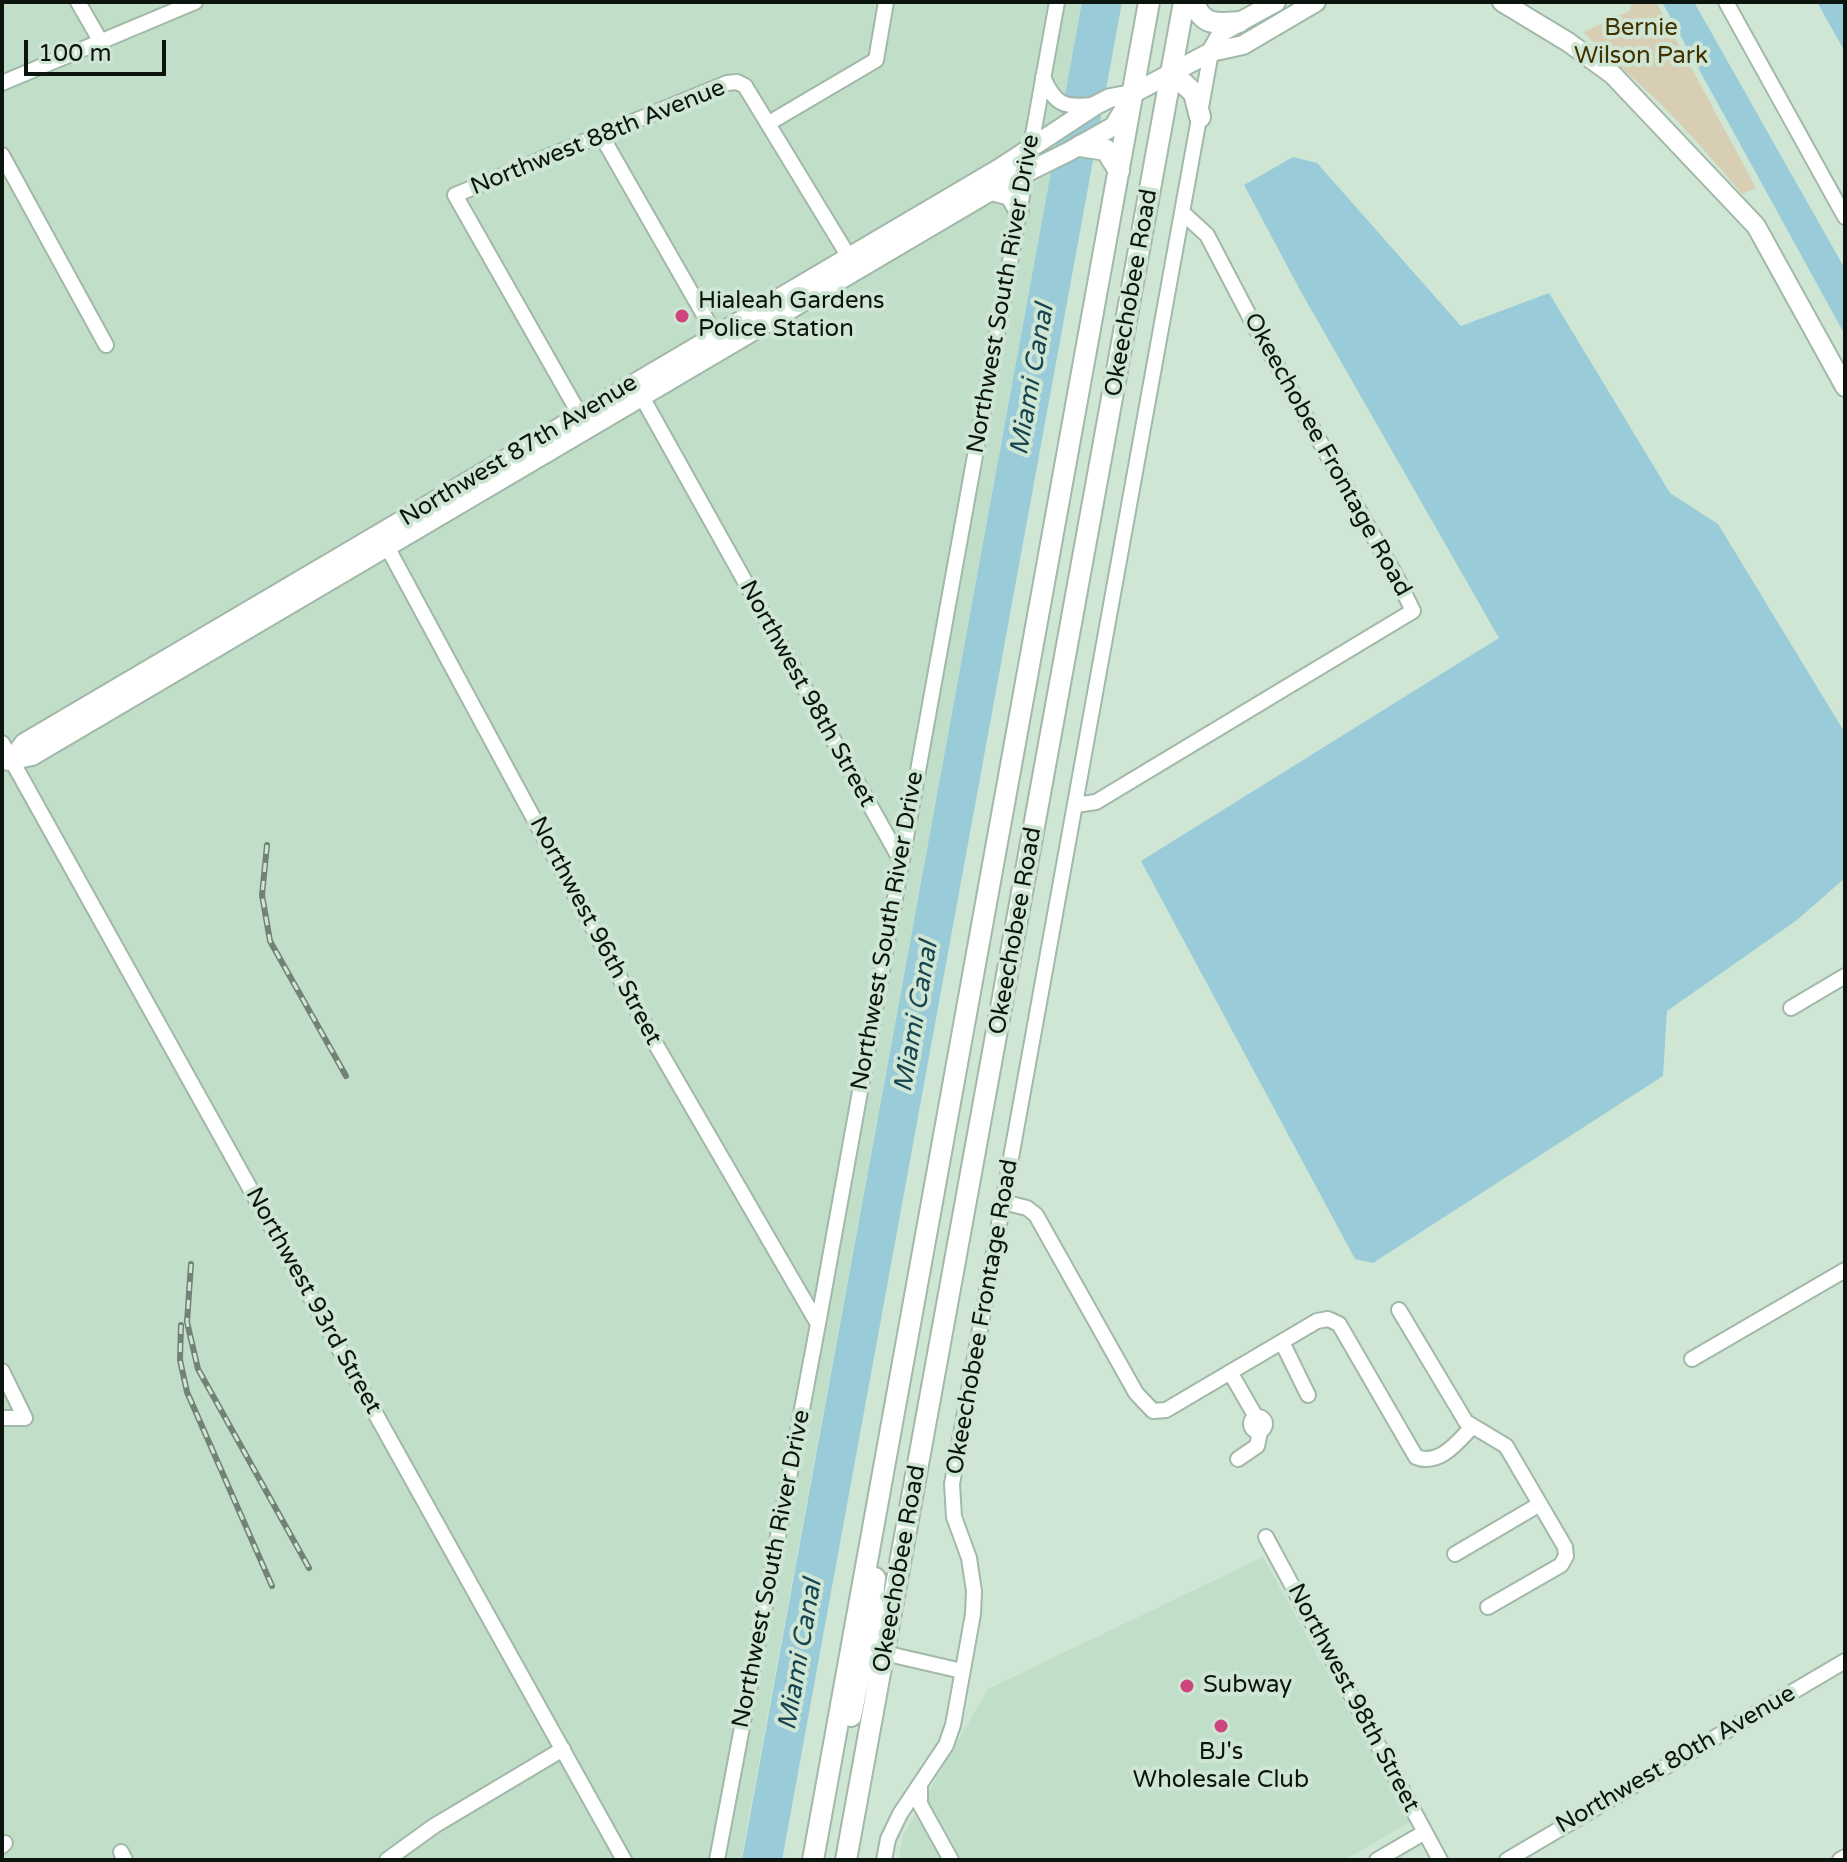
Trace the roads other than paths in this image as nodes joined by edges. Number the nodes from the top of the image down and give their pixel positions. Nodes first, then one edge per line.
1 (78, 2) edge
2 (195, 2) edge
3 (886, 2) edge
4 (1057, 2) edge
5 (1149, 2) edge
6 (1184, 2) edge
7 (1194, 2) edge
8 (1276, 2) edge
9 (1316, 2) edge
10 (1502, 2) edge
11 (1726, 2) edge
12 (1296, 9) edge
13 (1239, 22) junction
14 (101, 42) junction
15 (1211, 52) junction
16 (1172, 73) junction
17 (1043, 77) junction
18 (2, 83) edge
19 (1132, 94) junction
20 (1103, 101) junction
21 (1200, 117) junction
22 (769, 123) junction
23 (601, 135) junction
24 (1093, 143) junction
25 (1031, 149) junction
26 (2, 155) edge
27 (1119, 171) junction
28 (1026, 173) junction
29 (992, 191) junction
30 (1019, 212) junction
31 (1184, 214) junction
32 (1845, 217) edge
33 (849, 257) junction
34 (719, 342) junction
35 (106, 345) dead end
36 (1845, 387) edge
37 (642, 397) junction
38 (580, 415) junction
39 (383, 540) junction
40 (5, 756) edge
41 (1076, 805) junction
42 (900, 859) junction
43 (1845, 976) edge
44 (1791, 1008) dead end
45 (1003, 1202) junction
46 (1845, 1270) edge
47 (1399, 1310) dead end
48 (818, 1324) junction
49 (1282, 1342) junction
50 (1692, 1359) dead end
51 (2, 1371) edge
52 (1230, 1372) junction
53 (1308, 1395) dead end
54 (2, 1418) edge
55 (1471, 1428) junction
56 (890, 1439) junction
57 (1238, 1459) dead end
58 (1540, 1504) junction
59 (1266, 1537) dead end
60 (1455, 1554) dead end
61 (1488, 1607) dead end
62 (870, 1624) junction
63 (884, 1653) junction
64 (1845, 1661) edge
65 (962, 1671) junction
66 (859, 1681) junction
67 (563, 1749) junction
68 (920, 1783) junction
69 (894, 1825) junction
70 (932, 1826) junction
71 (1425, 1832) junction
72 (387, 1860) edge
73 (624, 1860) edge
74 (717, 1860) edge
75 (814, 1860) edge
76 (846, 1860) edge
77 (884, 1860) edge
78 (951, 1860) edge
79 (1377, 1860) edge
80 (1440, 1860) edge
81 (1507, 1860) edge

1 - 14 street
2 - 14 street
3 - 22 street
4 - 17 street, Northwest South River Drive
5 - 19 highway, Okeechobee Road
6 - 16 highway, Okeechobee Road
7 - 13 highway
8 - 13 main road
9 - 12 main road
10 - 36 main road
11 - 32 street
12 - 15 main road
13 - 15 main road
14 - 18 street
15 - 16 main road
15 - 21 street, Okeechobee Frontage Road
16 - 19 main road
16 - 21 highway
16 - 63 highway, Okeechobee Road
17 - 20 street
17 - 25 street, Northwest South River Drive
19 - 20 main road
19 - 24 main road
19 - 27 highway, Okeechobee Road
20 - 25 main road, Northwest 87th Avenue
21 - 31 street, Okeechobee Frontage Road
22 - 23 street, Northwest 88th Avenue
22 - 33 street
23 - 34 street
23 - 38 street, Northwest 88th Avenue
24 - 27 highway
24 - 28 main road, Northwest 87th Avenue
25 - 28 street, Northwest South River Drive
25 - 33 main road, Northwest 87th Avenue
26 - 35 street
27 - 56 highway, Okeechobee Road
28 - 29 main road, Northwest 87th Avenue
28 - 30 street, Northwest South River Drive
29 - 30 main road
29 - 34 main road, Northwest 87th Avenue
30 - 42 street, Northwest South River Drive
31 - 41 street, Okeechobee Frontage Road
31 - 41 street, Okeechobee Frontage Road
33 - 34 main road, Northwest 87th Avenue
34 - 37 main road, Northwest 87th Avenue
34 - 38 main road, Northwest 87th Avenue
37 - 39 main road, Northwest 87th Avenue
37 - 42 street, Northwest 98th Street
38 - 39 main road, Northwest 87th Avenue
39 - 40 main road, Northwest 87th Avenue
39 - 48 street, Northwest 96th Street
40 - 67 street, Northwest 93rd Street
41 - 45 street, Okeechobee Frontage Road
42 - 48 street, Northwest South River Drive
43 - 44 street
45 - 52 street
45 - 65 street, Okeechobee Frontage Road
46 - 50 street
47 - 55 street
48 - 74 street, Northwest South River Drive
49 - 52 street
49 - 53 street
49 - 55 street
51 - 54 street
52 - 57 street
55 - 58 street
56 - 62 highway
56 - 75 highway, Okeechobee Road
58 - 60 street
58 - 61 street
59 - 71 street, Northwest 98th Street
62 - 63 highway
62 - 66 highway
63 - 65 street
63 - 66 highway
63 - 76 highway, Okeechobee Road
64 - 81 street, Northwest 80th Avenue
65 - 68 street, Okeechobee Frontage Road
66 - 75 highway
67 - 72 street
67 - 73 street, Northwest 93rd Street
68 - 69 street, Okeechobee Frontage Road
68 - 70 street
69 - 70 street
69 - 77 street, Okeechobee Frontage Road
70 - 78 street
71 - 79 street
71 - 80 street, Northwest 98th Street

